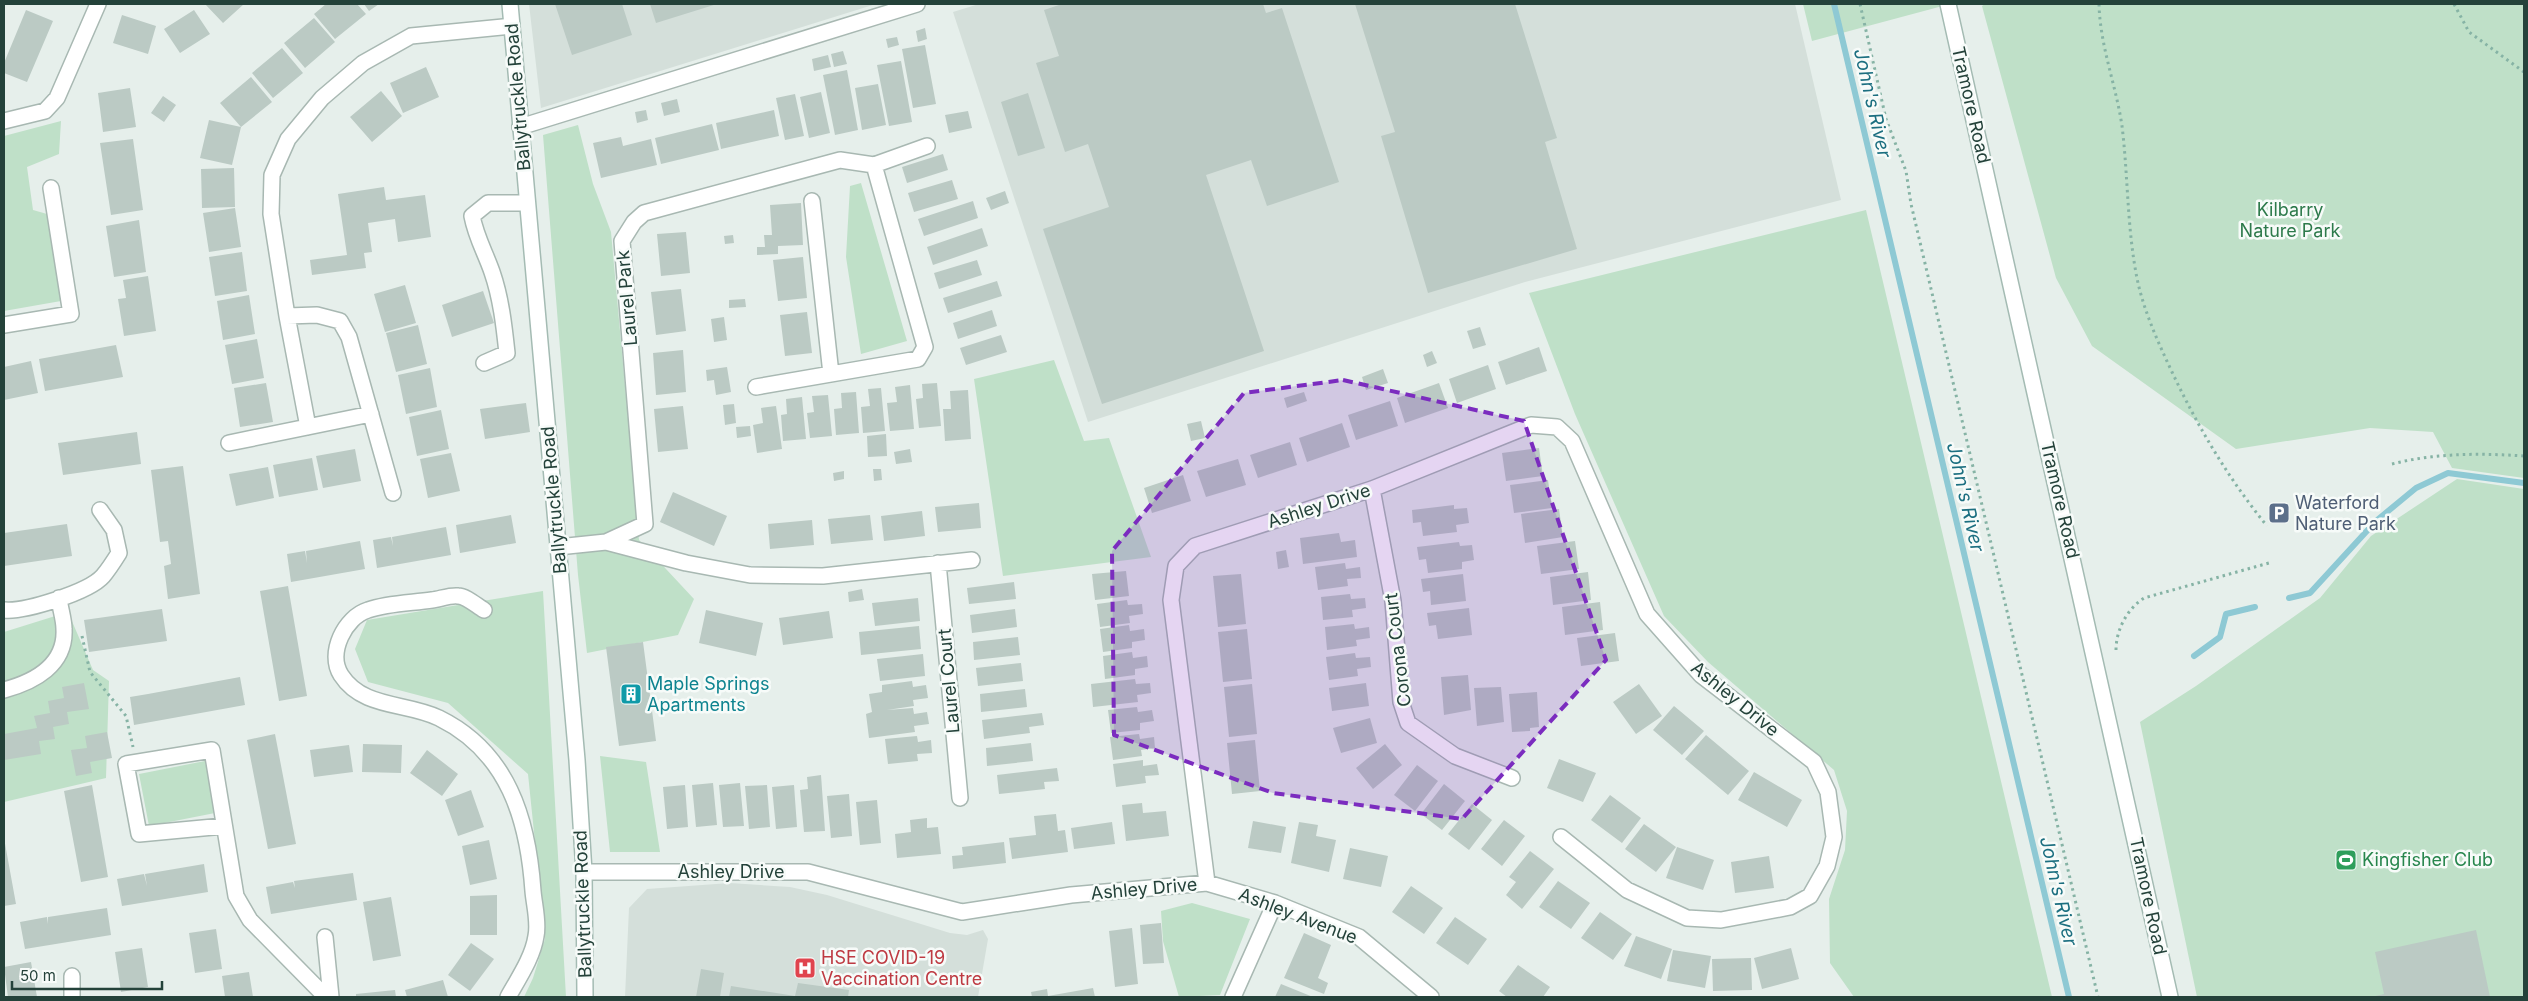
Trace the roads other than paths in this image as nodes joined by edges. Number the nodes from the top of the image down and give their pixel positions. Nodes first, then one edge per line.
1 (98, 4) edge
2 (510, 4) edge
3 (917, 4) edge
4 (1948, 4) edge
5 (512, 26) junction
6 (4, 121) edge
7 (520, 127) junction
8 (928, 146) dead end
9 (874, 165) junction
10 (51, 188) dead end
11 (812, 200) dead end
12 (527, 203) junction
13 (287, 316) junction
14 (4, 325) edge
15 (484, 363) dead end
16 (831, 374) junction
17 (756, 387) dead end
18 (370, 414) junction
19 (308, 427) junction
20 (229, 442) dead end
21 (1372, 489) junction
22 (393, 494) dead end
23 (100, 510) dead end
24 (606, 542) junction
25 (558, 547) junction
26 (972, 560) dead end
27 (938, 563) junction
28 (59, 598) junction
29 (4, 610) edge
30 (484, 610) dead end
31 (4, 690) edge
32 (1512, 778) dead end
33 (960, 798) dead end
34 (224, 826) junction
35 (1561, 837) dead end
36 (584, 872) junction
37 (1206, 883) junction
38 (1274, 903) junction
39 (325, 937) dead end
40 (72, 976) dead end
41 (72, 997) edge
42 (326, 997) edge
43 (331, 997) edge
44 (508, 997) edge
45 (585, 997) edge
46 (1233, 997) edge
47 (1431, 997) edge
48 (2170, 997) edge

1 - 6 street
2 - 5 street, Ballytruckle Road
3 - 7 street
4 - 48 street, Tramore Road
5 - 7 street, Ballytruckle Road
5 - 13 street
7 - 12 street, Ballytruckle Road
8 - 9 street, Laurel Park
9 - 16 street
9 - 24 street, Laurel Park
10 - 14 street
11 - 16 street
12 - 15 street
12 - 25 street, Ballytruckle Road
13 - 18 street
13 - 19 street
16 - 17 street
18 - 19 street
18 - 22 street
19 - 20 street
21 - 32 street, Corona Court
21 - 35 street, Ashley Drive
21 - 37 street, Ashley Drive
23 - 28 street
24 - 25 street, Laurel Park
24 - 27 street, Laurel Park
25 - 36 street, Ballytruckle Road
26 - 27 street, Laurel Park
27 - 33 street, Laurel Court
28 - 29 street
28 - 31 street
30 - 44 street
34 - 34 street
34 - 42 street
36 - 37 street, Ashley Drive
36 - 45 street, Ballytruckle Road
37 - 38 street, Ashley Avenue
38 - 46 street
38 - 47 street, Ashley Avenue
39 - 43 street
40 - 41 street

